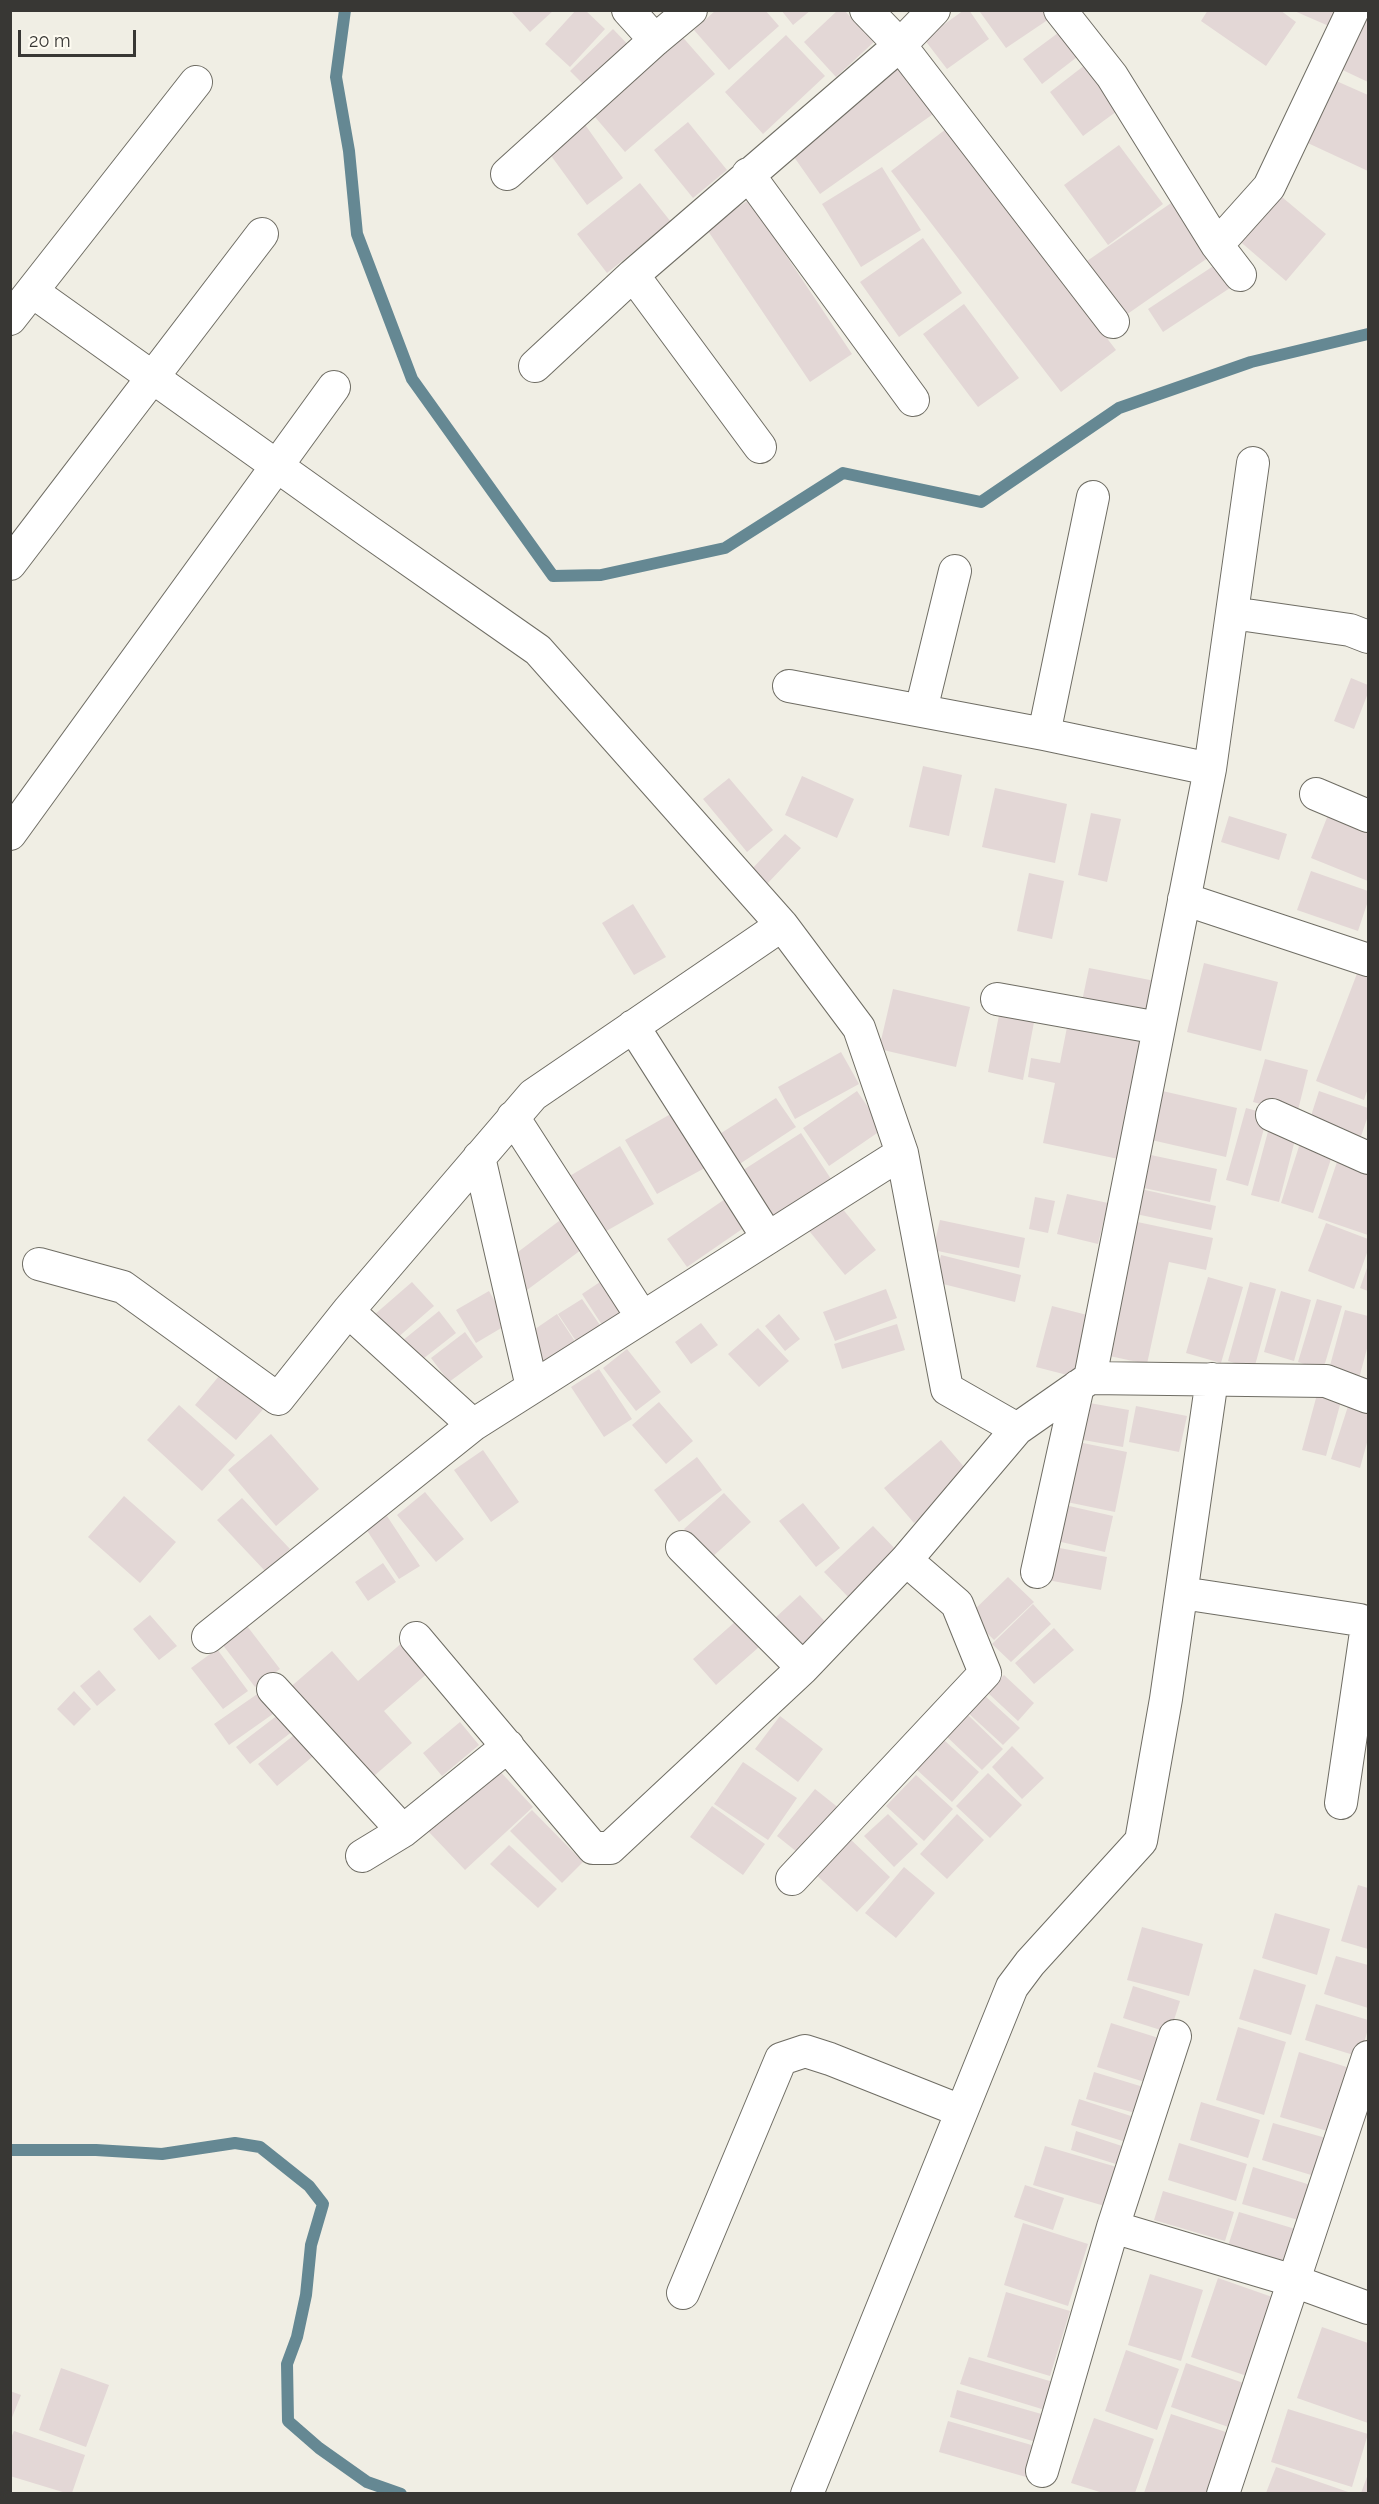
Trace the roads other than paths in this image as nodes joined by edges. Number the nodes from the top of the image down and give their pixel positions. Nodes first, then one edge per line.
1 (628, 10) edge
2 (691, 10) edge
3 (867, 10) edge
4 (934, 10) edge
5 (1060, 10) edge
6 (1353, 10) edge
7 (655, 40) junction
8 (900, 45) junction
9 (196, 82) dead end
10 (507, 174) dead end
11 (748, 174) junction
12 (262, 234) dead end
13 (1217, 245) junction
14 (633, 275) junction
15 (1240, 276) dead end
16 (33, 292) junction
17 (10, 319) edge
18 (1113, 322) dead end
19 (535, 366) dead end
20 (154, 377) junction
21 (334, 387) dead end
22 (913, 400) dead end
23 (760, 447) dead end
24 (1253, 463) dead end
25 (277, 466) junction
26 (1093, 497) dead end
27 (10, 564) edge
28 (955, 571) dead end
29 (1232, 613) junction
30 (1368, 637) edge
31 (789, 686) dead end
32 (921, 710) junction
33 (1044, 734) junction
34 (1210, 769) junction
35 (1316, 794) dead end
36 (1368, 816) edge
37 (10, 834) edge
38 (1184, 899) junction
39 (782, 925) junction
40 (1368, 960) edge
41 (997, 999) dead end
42 (633, 1026) junction
43 (1159, 1028) junction
44 (1272, 1115) dead end
45 (513, 1117) junction
46 (902, 1153) junction
47 (479, 1157) junction
48 (1368, 1158) edge
49 (768, 1238) junction
50 (39, 1264) dead end
51 (348, 1311) junction
52 (642, 1317) junction
53 (1212, 1379) junction
54 (1084, 1382) junction
55 (532, 1387) junction
56 (1368, 1397) edge
57 (473, 1425) junction
58 (1017, 1430) junction
59 (682, 1547) dead end
60 (906, 1560) junction
61 (1037, 1572) dead end
62 (1182, 1593) junction
63 (208, 1637) dead end
64 (416, 1638) dead end
65 (803, 1668) junction
66 (273, 1689) dead end
67 (508, 1746) junction
68 (1341, 1803) dead end
69 (402, 1831) junction
70 (362, 1857) dead end
71 (792, 1879) dead end
72 (1174, 2036) dead end
73 (1368, 2057) edge
74 (961, 2111) junction
75 (1113, 2227) junction
76 (1294, 2282) junction
77 (683, 2293) dead end
78 (1368, 2308) edge
79 (1042, 2471) dead end
80 (807, 2493) edge
81 (1223, 2493) edge

1 - 7 street
2 - 7 street
3 - 8 street
4 - 8 street
5 - 13 street
6 - 13 street
7 - 10 street
8 - 11 street
8 - 18 street
9 - 16 street
11 - 14 street
11 - 22 street
12 - 20 street
13 - 15 street
14 - 19 street
14 - 23 street
16 - 17 street
16 - 20 street
20 - 25 street
20 - 27 street
21 - 25 street
24 - 29 street
25 - 37 street
25 - 39 street
26 - 33 street
28 - 32 street
29 - 30 street
29 - 34 street
31 - 32 street
32 - 33 street
33 - 34 street
34 - 38 street
35 - 36 street
38 - 40 street
38 - 43 street
39 - 42 street
39 - 46 street
41 - 43 street
42 - 45 street
42 - 49 street
43 - 54 street
44 - 48 street
45 - 47 street
45 - 52 street
46 - 49 street
46 - 58 street
47 - 51 street
47 - 55 street
49 - 52 street
50 - 51 street
51 - 57 street
52 - 55 street
53 - 54 street
53 - 56 street
53 - 62 street
54 - 58 street
54 - 61 street
55 - 57 street
57 - 63 street
58 - 60 street
59 - 65 street
60 - 65 street
60 - 71 street
62 - 68 street
62 - 74 street
64 - 67 street
65 - 67 street
66 - 69 street
67 - 69 street
69 - 70 street
72 - 75 street
73 - 76 street
74 - 77 street
74 - 80 street
75 - 76 street
75 - 79 street
76 - 78 street
76 - 81 street

